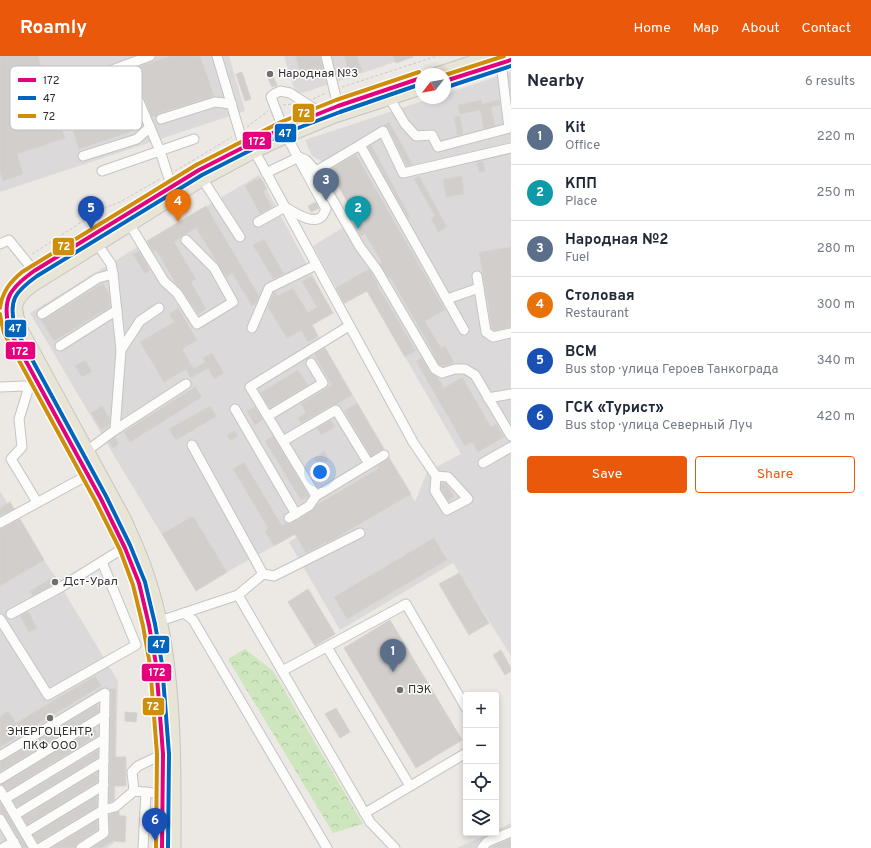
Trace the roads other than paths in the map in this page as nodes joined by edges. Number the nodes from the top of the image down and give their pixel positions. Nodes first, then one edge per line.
1 (150, 56) edge
2 (217, 56) edge
3 (326, 56) edge
4 (488, 56) edge
5 (506, 62) edge
6 (124, 66) edge
7 (451, 68) edge
8 (451, 79) edge
9 (415, 80) edge
10 (415, 91) edge
11 (390, 99) junction
12 (232, 104) junction
13 (338, 106) junction
14 (142, 108) edge
15 (321, 113) junction
16 (161, 119) dead end
17 (150, 127) junction
18 (285, 132) junction
19 (194, 139) dead end
20 (360, 145) junction
21 (244, 147) junction
22 (511, 148) edge
23 (160, 151) junction
24 (255, 152) junction
25 (83, 156) dead end
26 (299, 157) junction
27 (102, 171) dead end
28 (316, 171) junction
29 (266, 173) junction
30 (204, 180) junction
31 (172, 188) junction
32 (285, 207) junction
33 (258, 222) dead end
34 (130, 225) junction
35 (240, 237) dead end
36 (186, 240) dead end
37 (0, 244) edge
38 (98, 245) junction
39 (316, 265) junction
40 (34, 271) junction
41 (113, 274) junction
42 (477, 276) dead end
43 (479, 288) junction
44 (446, 299) junction
45 (1, 301) edge
46 (17, 303) junction
47 (159, 308) dead end
48 (117, 310) junction
49 (42, 314) dead end
50 (349, 326) junction
51 (252, 328) dead end
52 (464, 330) dead end
53 (511, 333) edge
54 (60, 346) dead end
55 (121, 350) junction
56 (311, 364) dead end
57 (38, 384) junction
58 (186, 384) dead end
59 (0, 387) edge
60 (28, 390) junction
61 (511, 394) edge
62 (488, 398) junction
63 (235, 409) dead end
64 (268, 416) junction
65 (115, 430) junction
66 (511, 436) edge
67 (283, 441) junction
68 (192, 446) dead end
69 (511, 447) edge
70 (88, 450) junction
71 (384, 455) dead end
72 (483, 463) dead end
73 (369, 464) junction
74 (88, 475) junction
75 (436, 476) dead end
76 (316, 496) junction
77 (37, 502) junction
78 (0, 523) edge
79 (360, 533) dead end
80 (125, 548) junction
81 (102, 562) junction
82 (263, 574) junction
83 (238, 595) junction
84 (11, 614) dead end
85 (184, 614) junction
86 (0, 619) edge
87 (160, 621) junction
88 (327, 647) junction
89 (282, 671) junction
90 (463, 703) edge
91 (105, 715) junction
92 (104, 739) junction
93 (163, 754) junction
94 (463, 755) edge
95 (0, 756) edge
96 (104, 761) junction
97 (0, 779) edge
98 (104, 785) junction
99 (410, 786) junction
100 (134, 791) junction
101 (146, 792) junction
102 (2, 794) edge
103 (163, 794) junction
104 (104, 810) junction
105 (365, 813) junction
106 (15, 815) junction
107 (1, 824) edge
108 (511, 832) edge
109 (25, 833) junction
110 (15, 845) edge
111 (393, 846) edge
112 (3, 848) edge
113 (34, 848) edge
114 (40, 848) edge
115 (81, 848) edge
116 (143, 848) edge
117 (162, 848) edge
118 (175, 848) edge
119 (327, 848) edge
120 (482, 848) edge

1 - 6 street
2 - 12 street
3 - 13 street
4 - 7 main road
5 - 8 main road
5 - 11 street
9 - 13 main road
10 - 11 main road
11 - 18 main road
12 - 16 street
12 - 21 street
13 - 15 main road
14 - 17 street
15 - 18 main road
15 - 18 street
17 - 23 street
17 - 25 street
18 - 21 main road
18 - 24 main road
18 - 26 street
19 - 23 street
20 - 22 street
20 - 28 street
20 - 44 street
21 - 31 main road
23 - 27 street
23 - 31 street
24 - 29 street
24 - 30 main road
26 - 28 street
26 - 29 street
26 - 32 street
28 - 62 street
29 - 32 street
30 - 34 main road
30 - 35 street
31 - 40 main road
32 - 33 street
32 - 39 street
34 - 36 street
34 - 38 main road
37 - 40 street
38 - 41 street
38 - 46 main road
39 - 50 street
39 - 51 street
40 - 45 main road
41 - 48 street
41 - 49 street
42 - 43 street
43 - 44 street
43 - 53 street
44 - 52 street
45 - 46 street
45 - 57 main road
46 - 70 main road
47 - 55 street
48 - 54 street
48 - 55 street
50 - 64 street
50 - 75 street
55 - 65 street
56 - 64 street
57 - 60 street
57 - 74 main road
58 - 65 street
59 - 60 street
60 - 77 street
61 - 62 street
62 - 66 street
63 - 76 street
64 - 67 street
65 - 70 street
67 - 73 street
67 - 76 street
68 - 82 street
69 - 72 street
70 - 87 main road
71 - 73 street
73 - 76 street
74 - 77 street
74 - 80 main road
77 - 78 street
79 - 82 street
80 - 81 street
80 - 93 main road
81 - 84 street
81 - 86 street
82 - 83 street
83 - 85 street
83 - 89 street
85 - 87 street
85 - 119 street
87 - 118 main road
88 - 89 street
88 - 90 street
88 - 99 street
89 - 105 street
91 - 92 street
91 - 95 street
91 - 97 street
92 - 96 street
92 - 102 street
93 - 100 street
93 - 103 main road
94 - 99 street
96 - 98 street
96 - 106 street
98 - 104 street
98 - 109 street
99 - 105 street
100 - 101 street
100 - 104 street
101 - 103 street
101 - 116 street
102 - 106 street
103 - 117 main road
104 - 114 street
104 - 115 street
105 - 111 street
106 - 109 street
107 - 110 street
108 - 120 street
109 - 113 street
110 - 112 street

